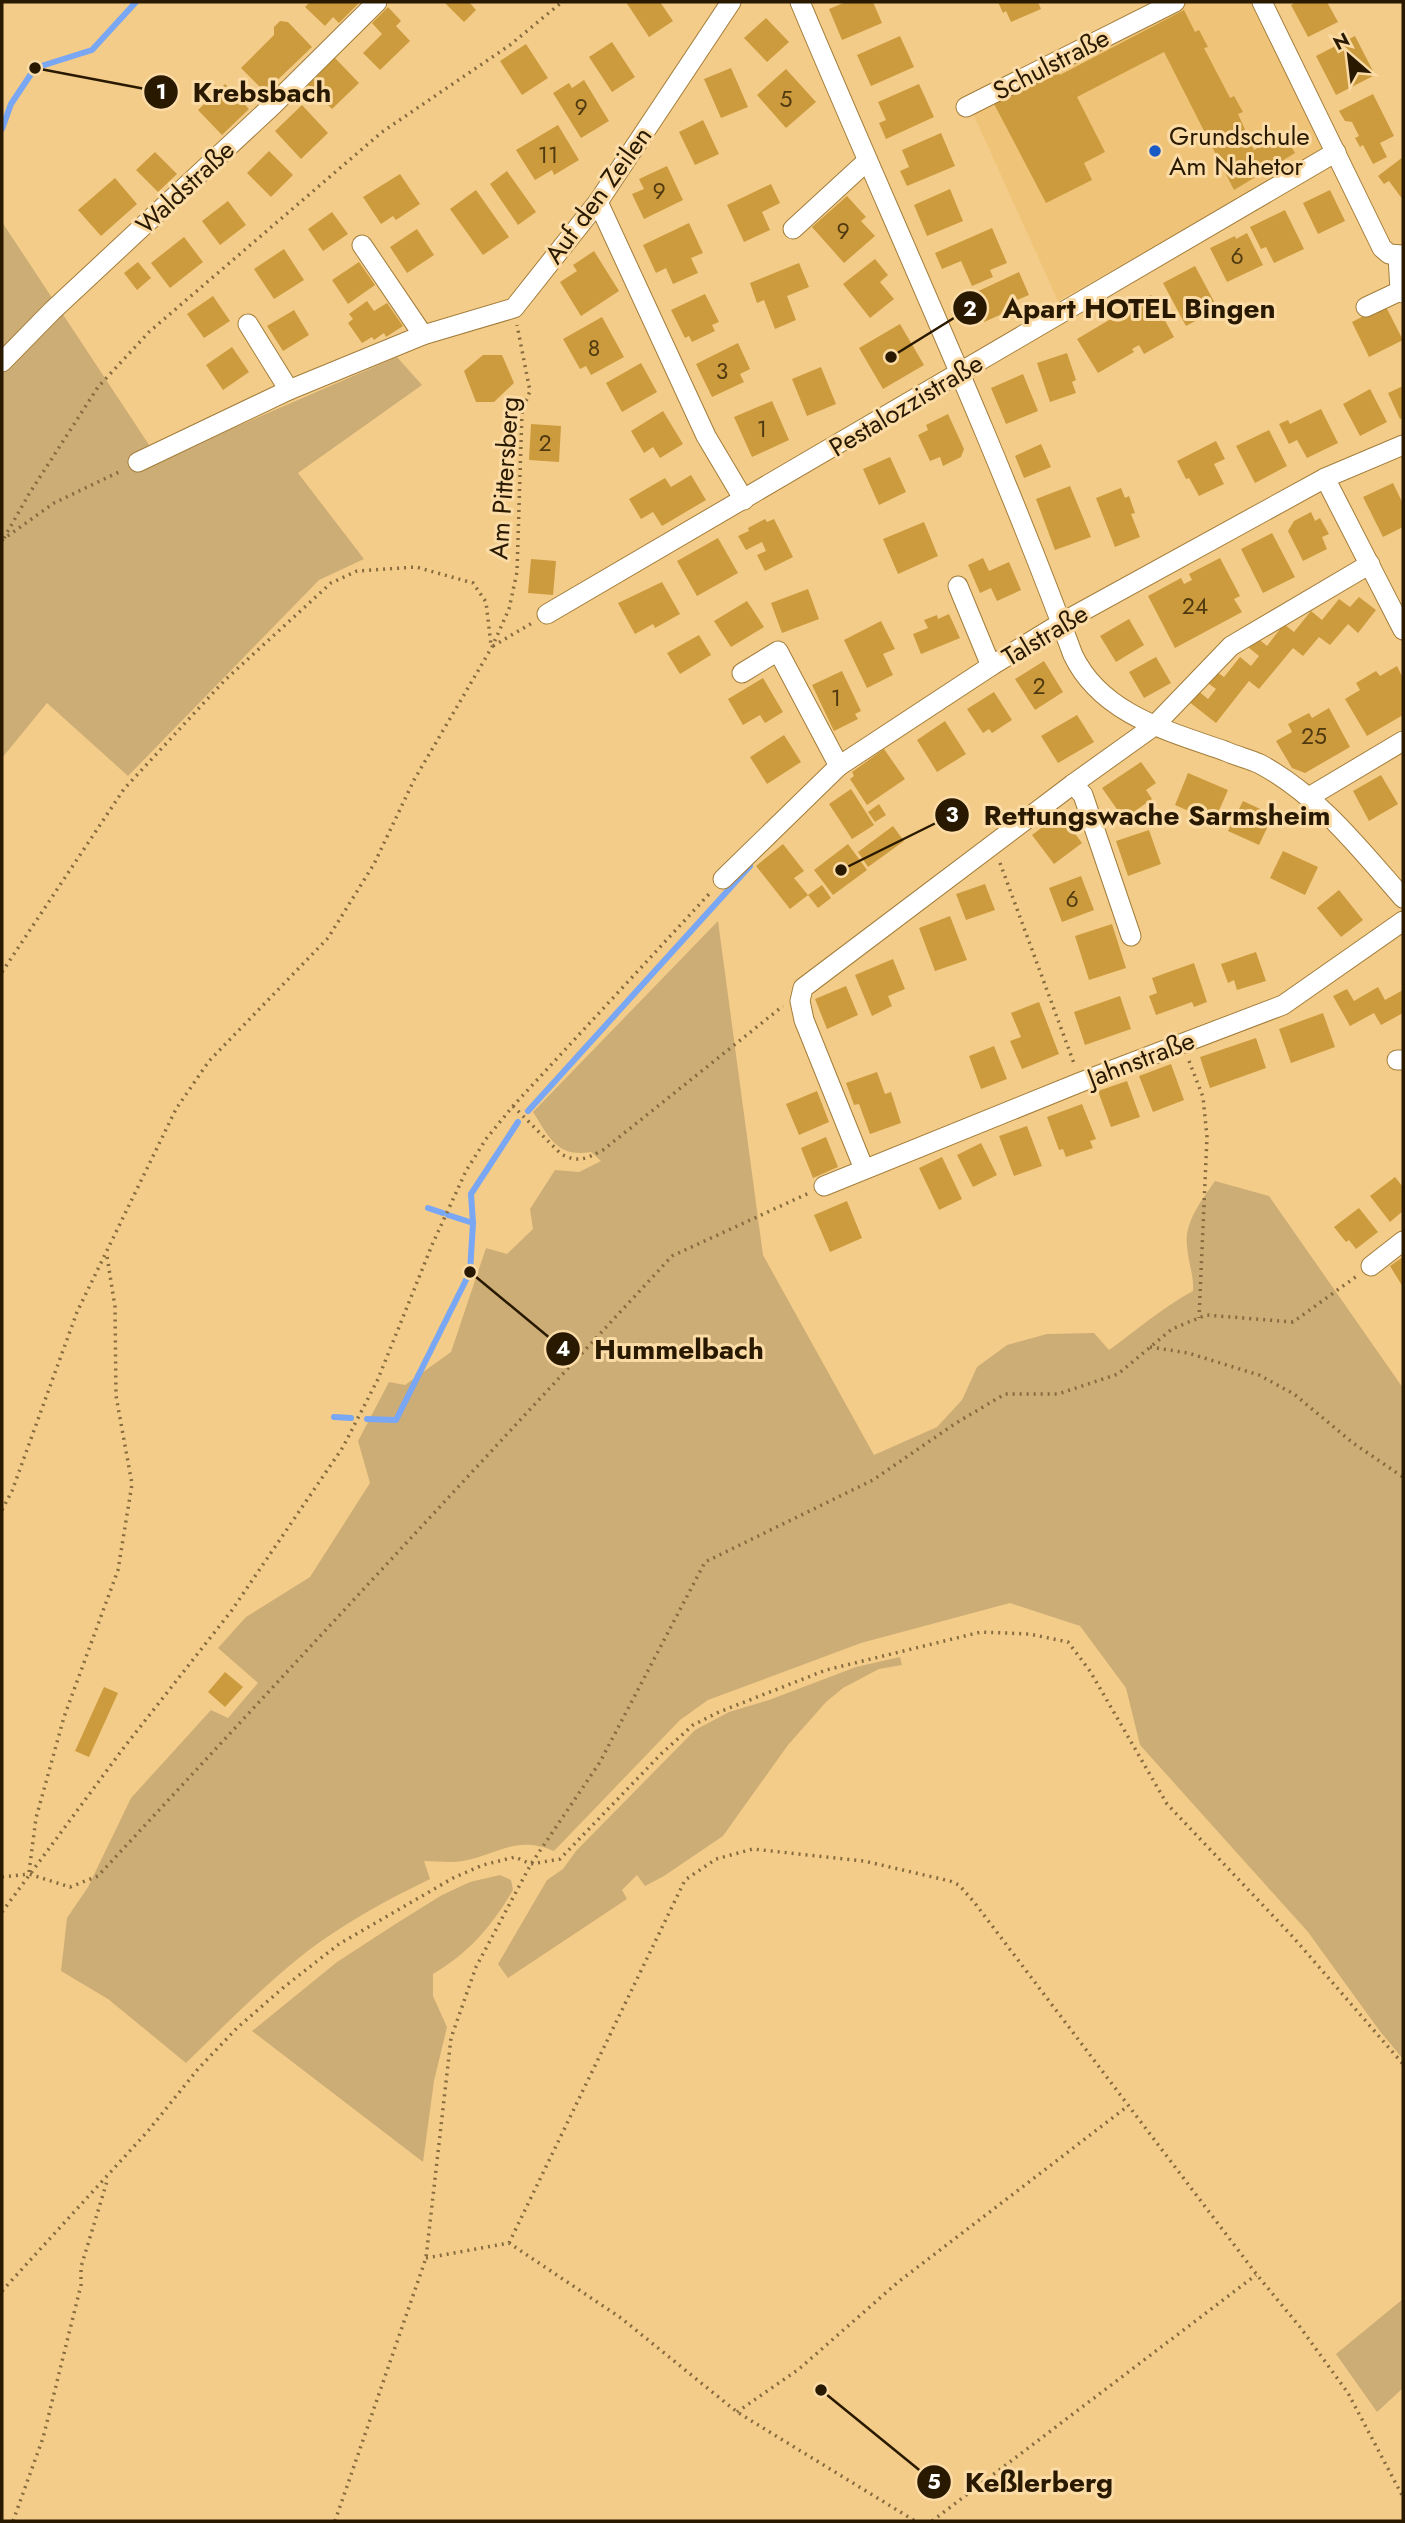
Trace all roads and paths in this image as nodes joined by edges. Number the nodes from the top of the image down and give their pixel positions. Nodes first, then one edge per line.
1 (377, 2) edge
2 (562, 2) edge
3 (731, 2) edge
4 (800, 2) edge
5 (1175, 2) edge
6 (1262, 2) edge
7 (966, 107) dead end
8 (1336, 152) junction
9 (867, 161) junction
10 (598, 202) junction
11 (793, 229) dead end
12 (362, 245) dead end
13 (1401, 255) edge
14 (1401, 292) edge
15 (1366, 307) dead end
16 (514, 308) junction
17 (248, 324) dead end
18 (423, 335) junction
19 (2, 362) edge
20 (961, 372) junction
21 (289, 390) junction
22 (1403, 445) edge
23 (138, 462) joint
24 (1325, 478) junction
25 (744, 500) junction
26 (3, 539) edge
27 (1370, 564) junction
28 (958, 586) dead end
29 (547, 614) joint
30 (1061, 624) junction
31 (1403, 630) edge
32 (492, 648) junction
33 (991, 666) junction
34 (742, 673) dead end
35 (1154, 726) junction
36 (1403, 741) edge
37 (839, 766) junction
38 (1073, 784) junction
39 (1310, 797) junction
40 (994, 845) junction
41 (723, 879) joint
42 (1403, 898) edge
43 (1403, 921) edge
44 (1131, 936) dead end
45 (2, 972) edge
46 (800, 1001) junction
47 (1182, 1043) junction
48 (1081, 1082) junction
49 (513, 1106) junction
50 (864, 1169) junction
51 (824, 1186) joint
52 (1403, 1241) edge
53 (107, 1254) junction
54 (1371, 1266) joint
55 (1199, 1318) junction
56 (1150, 1347) junction
57 (1403, 1477) edge
58 (2, 1510) edge
59 (531, 1864) junction
60 (29, 1874) junction
61 (2, 1877) edge
62 (2, 1912) edge
63 (1403, 2064) edge
64 (1128, 2106) junction
65 (109, 2176) junction
66 (509, 2242) junction
67 (426, 2258) junction
68 (1257, 2275) junction
69 (2, 2291) edge
70 (737, 2412) junction
71 (1403, 2497) edge
72 (13, 2521) edge
73 (335, 2521) edge
74 (915, 2521) edge
75 (932, 2521) edge

1 - 19 street, Waldstraße
2 - 26 path
3 - 10 street, Auf den Zeilen
4 - 9 street
5 - 7 street, Schulstraße
6 - 8 street
8 - 13 street
8 - 20 street, Pestalozzistraße
9 - 11 street
9 - 20 street
10 - 16 street, Auf den Zeilen
10 - 25 street
12 - 18 street
13 - 14 street
14 - 15 street
16 - 18 street
16 - 32 path, Am Pittersberg
17 - 21 street
18 - 21 street
20 - 25 street, Pestalozzistraße
20 - 30 street
21 - 23 street
22 - 24 street, Talstraße
23 - 26 path
24 - 27 street
24 - 30 street, Talstraße
25 - 29 street, Pestalozzistraße
27 - 31 street
27 - 35 street
28 - 33 street
29 - 32 path
30 - 33 street, Talstraße
30 - 35 street
32 - 45 path
32 - 53 path, Am Pittersberg
33 - 37 street, Talstraße
34 - 37 street
35 - 38 street
35 - 39 street
36 - 39 street
37 - 41 street, Talstraße
38 - 40 street
38 - 44 street
39 - 42 street
40 - 46 street
40 - 48 path
41 - 49 path
43 - 47 street, Jahnstraße
46 - 49 path
46 - 50 street
47 - 48 street, Jahnstraße
47 - 55 path
48 - 50 street, Jahnstraße
49 - 60 path
50 - 51 street, Jahnstraße
51 - 60 path
52 - 54 street
53 - 58 path, Am Pittersberg
53 - 60 path
54 - 55 path
55 - 56 path
56 - 57 path
56 - 59 path
59 - 63 path
59 - 65 path
59 - 67 path
60 - 61 path
60 - 62 path
64 - 66 path
64 - 68 path
64 - 70 path
65 - 69 path
65 - 72 path
66 - 67 path
66 - 70 path
67 - 73 path
68 - 71 path
68 - 75 path
70 - 74 path

